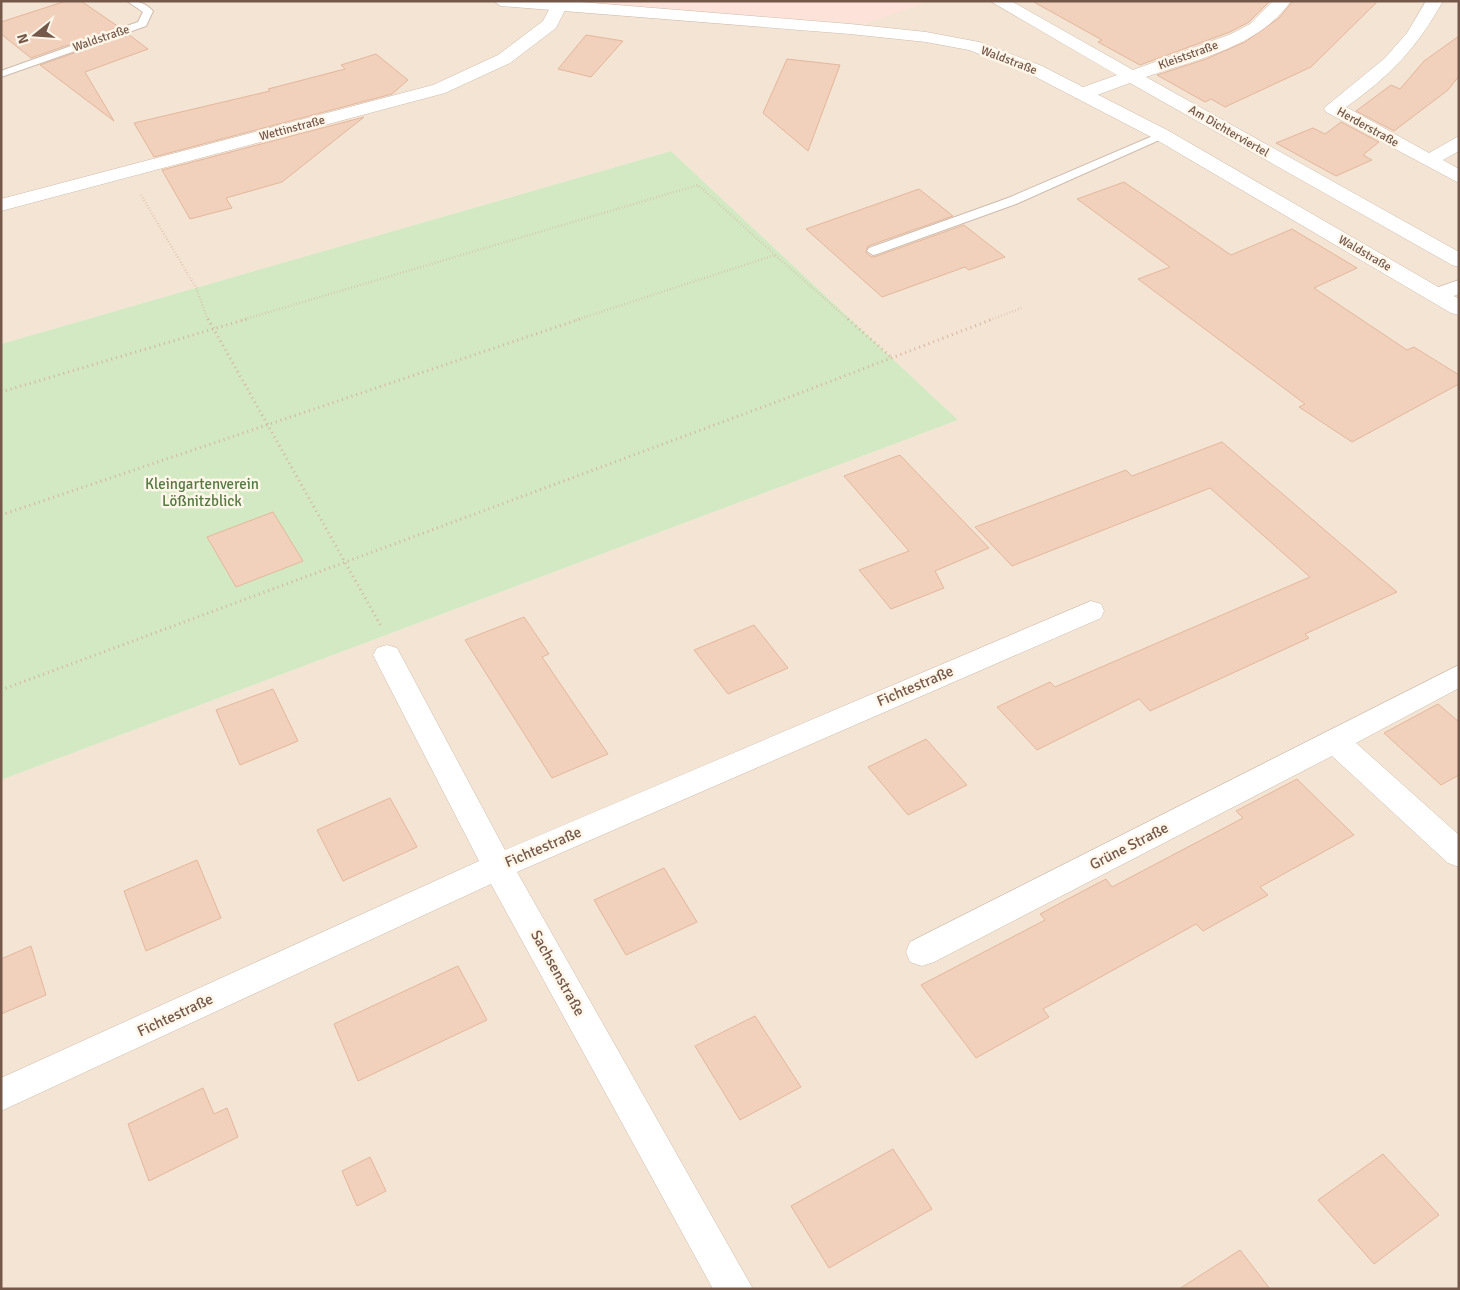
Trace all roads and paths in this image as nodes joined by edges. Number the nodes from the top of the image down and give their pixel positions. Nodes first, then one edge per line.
1 (132, 1) edge
2 (501, 1) edge
3 (998, 1) edge
4 (1283, 1) edge
5 (1435, 1) edge
6 (559, 6) junction
7 (2, 74) edge
8 (1132, 76) junction
9 (1082, 94) junction
10 (1162, 135) junction
11 (1459, 142) edge
12 (1429, 161) junction
13 (128, 172) junction
14 (1459, 177) edge
15 (1, 205) edge
16 (873, 251) dead end
17 (775, 255) junction
18 (1459, 261) edge
19 (1459, 286) edge
20 (1438, 295) junction
21 (1022, 308) dead end
22 (1459, 308) edge
23 (211, 328) junction
24 (891, 357) junction
25 (1, 392) edge
26 (266, 424) junction
27 (1, 515) edge
28 (344, 560) junction
29 (1091, 611) dead end
30 (387, 655) joint
31 (1459, 675) edge
32 (1, 690) edge
33 (1335, 741) junction
34 (1459, 854) edge
35 (498, 867) junction
36 (922, 952) dead end
37 (1, 1095) edge
38 (734, 1289) edge

1 - 7 lane, Waldstraße
2 - 6 street, Waldstraße
3 - 8 street, Am Dichterviertel
4 - 8 street, Kleiststraße
5 - 12 street, Herderstraße
6 - 9 street, Waldstraße
6 - 13 street, Wettinstraße
8 - 9 street, Kleiststraße
8 - 18 street, Am Dichterviertel
9 - 10 street, Waldstraße
10 - 16 lane
10 - 20 street, Waldstraße
11 - 12 street
12 - 14 street
13 - 15 street, Wettinstraße
13 - 23 path
17 - 23 path
17 - 24 path
17 - 26 path
19 - 20 street
20 - 22 street, Waldstraße
21 - 24 path
23 - 25 path
23 - 26 path
24 - 28 path
26 - 27 path
26 - 28 path
28 - 30 path
28 - 32 path
29 - 35 street, Fichtestraße
30 - 35 street, Sachsenstraße
31 - 33 street, Grüne Straße
33 - 34 street
33 - 36 street, Grüne Straße
35 - 37 street, Fichtestraße
35 - 38 street, Sachsenstraße

